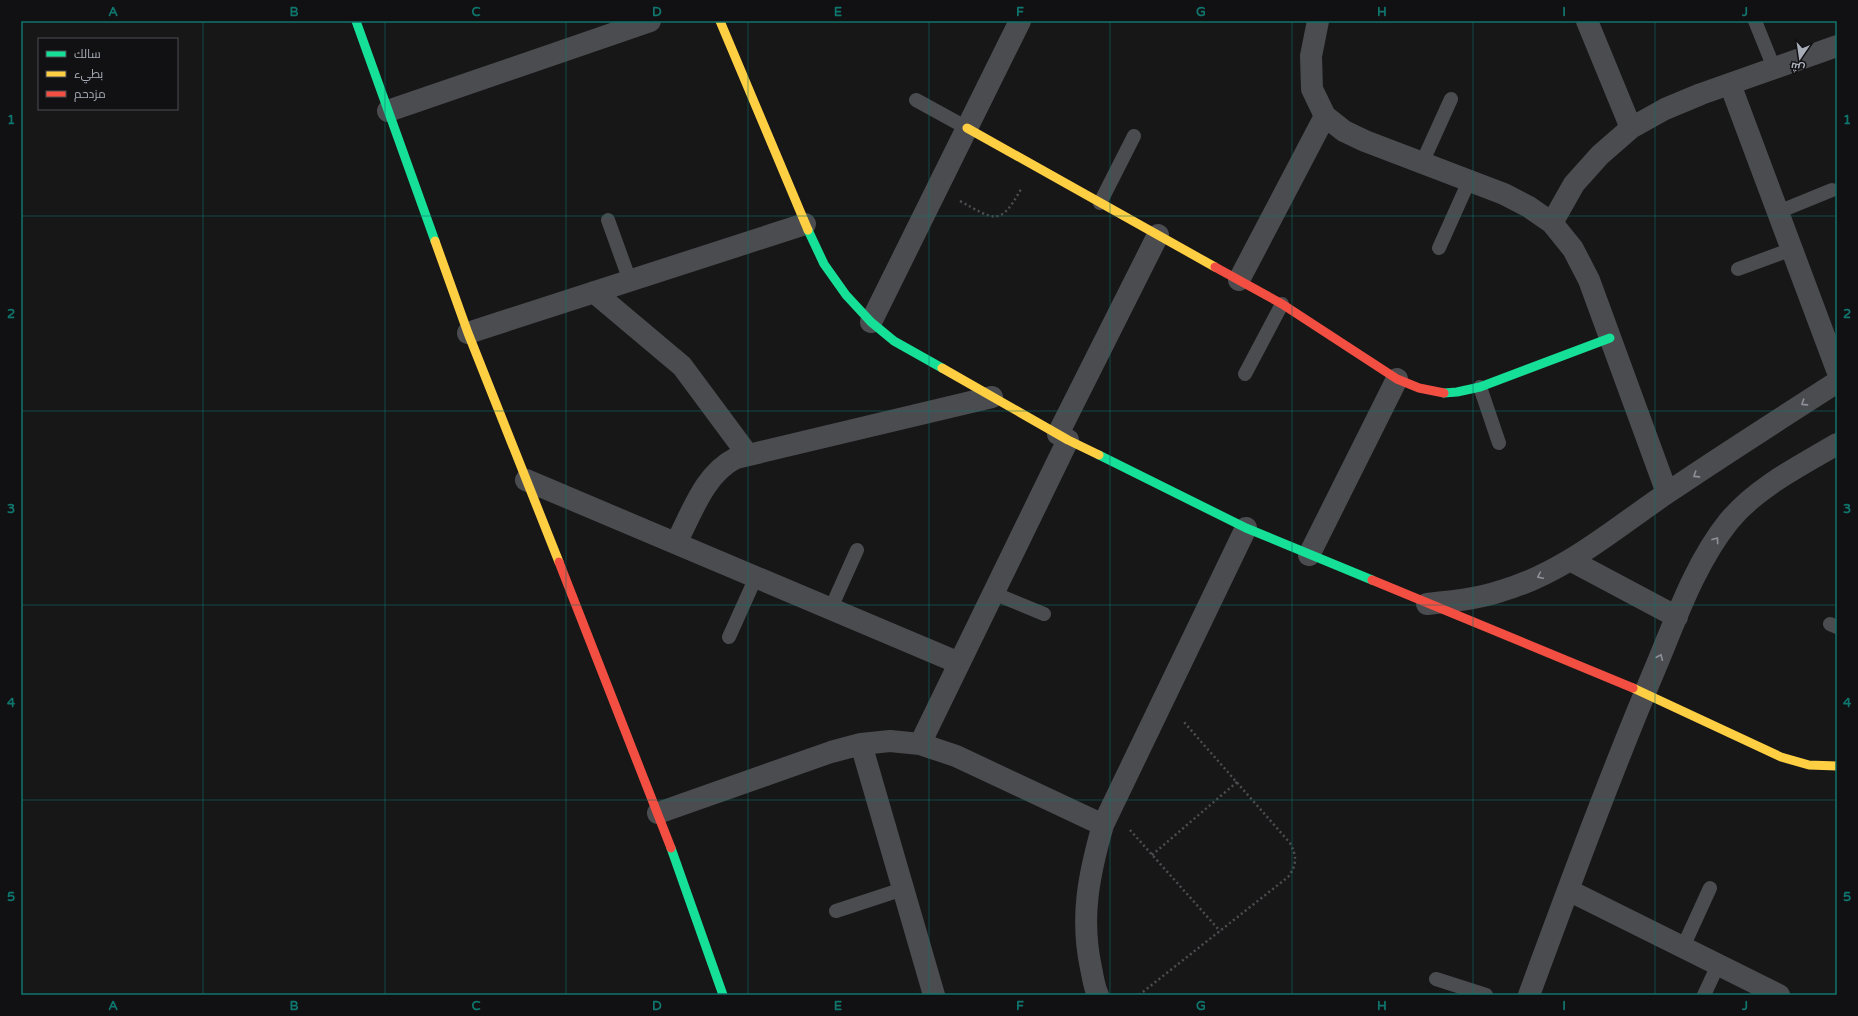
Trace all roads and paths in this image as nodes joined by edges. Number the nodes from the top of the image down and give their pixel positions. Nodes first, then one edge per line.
1 (356, 21) edge
2 (650, 21) edge
3 (720, 21) edge
4 (1020, 21) edge
5 (1318, 21) edge
6 (1587, 21) edge
7 (1755, 21) edge
8 (1837, 46) edge
9 (1774, 68) junction
10 (1730, 84) junction
11 (1451, 98) dead end
12 (916, 100) dead end
13 (388, 111) junction
14 (1325, 116) junction
15 (967, 128) junction
16 (1631, 128) junction
17 (1134, 136) dead end
18 (1422, 163) junction
19 (1033, 165) junction
20 (1469, 181) junction
21 (938, 188) junction
22 (1832, 190) dead end
23 (1100, 203) junction
24 (1778, 212) junction
25 (608, 220) dead end
26 (1552, 223) junction
27 (805, 224) junction
28 (1158, 235) junction
29 (1439, 248) dead end
30 (1792, 249) junction
31 (1738, 270) dead end
32 (1239, 280) junction
33 (630, 281) junction
34 (594, 292) junction
35 (1282, 304) junction
36 (871, 322) junction
37 (468, 333) junction
38 (1610, 338) junction
39 (1837, 370) edge
40 (1245, 374) dead end
41 (1397, 379) junction
42 (1837, 382) edge
43 (1480, 387) junction
44 (992, 397) junction
45 (1063, 437) junction
46 (1499, 443) dead end
47 (1831, 454) edge
48 (748, 455) junction
49 (526, 480) junction
50 (1667, 493) junction
51 (1246, 528) junction
52 (676, 543) junction
53 (857, 550) dead end
54 (1309, 555) junction
55 (1570, 560) junction
56 (756, 577) junction
57 (993, 593) junction
58 (1427, 604) junction
59 (830, 608) junction
60 (1044, 614) dead end
61 (1677, 617) junction
62 (729, 637) dead end
63 (959, 663) junction
64 (1645, 693) junction
65 (1164, 698) junction
66 (861, 744) junction
67 (920, 744) junction
68 (1837, 766) edge
69 (1237, 782) junction
70 (658, 813) junction
71 (1107, 817) junction
72 (1152, 855) junction
73 (1710, 888) dead end
74 (903, 889) junction
75 (1568, 890) junction
76 (836, 911) dead end
77 (1220, 931) junction
78 (1683, 947) junction
79 (1718, 965) junction
80 (1436, 979) dead end
81 (1092, 993) edge
82 (723, 995) edge
83 (934, 995) edge
84 (1140, 995) edge
85 (1486, 995) edge
86 (1529, 995) edge
87 (1704, 995) edge
88 (1779, 995) edge

1 - 13 street
2 - 13 street
3 - 27 street
4 - 15 street
5 - 14 street
6 - 16 street
7 - 9 lane
8 - 9 street
9 - 10 street
10 - 16 street
10 - 24 street
11 - 18 lane
12 - 15 lane
13 - 37 street
14 - 18 street
14 - 32 street
15 - 19 street
15 - 21 street
16 - 26 street
17 - 23 lane
18 - 20 street
19 - 21 path
19 - 23 street
20 - 26 street
20 - 29 lane
21 - 36 street
22 - 24 lane
23 - 28 street
24 - 30 street
25 - 33 lane
26 - 38 street
27 - 33 street
27 - 36 street
28 - 32 street
28 - 45 street
30 - 31 lane
30 - 39 street
32 - 35 street
33 - 34 street
34 - 37 street
34 - 48 street
35 - 40 lane
35 - 41 street
36 - 44 street
37 - 49 street
38 - 43 street
38 - 50 street
41 - 43 street
41 - 54 street
42 -> 50 street
43 - 46 lane
44 - 45 street
44 - 48 street
45 - 51 street
45 - 57 street
61 -> 47 street
48 - 52 street
49 - 52 street
49 - 70 street
50 - 55 street
51 - 54 street
51 - 65 street
52 - 56 street
53 - 59 lane
54 - 58 street
55 -> 58 street
55 - 61 street
56 - 59 street
56 - 62 lane
57 - 60 lane
57 - 63 street
58 - 64 street
59 - 63 street
64 -> 61 street
63 - 67 street
64 - 68 street
64 - 75 street
65 - 69 path
65 - 71 street
66 - 67 street
66 - 70 street
66 - 74 street
67 - 71 street
69 - 72 path
69 - 77 path
70 - 82 street
71 - 72 path
71 - 81 street
72 - 77 path
73 - 78 lane
74 - 76 lane
74 - 83 street
75 - 78 street
75 - 86 street
77 - 84 path
78 - 79 street
79 - 87 lane
79 - 88 street
80 - 85 lane

